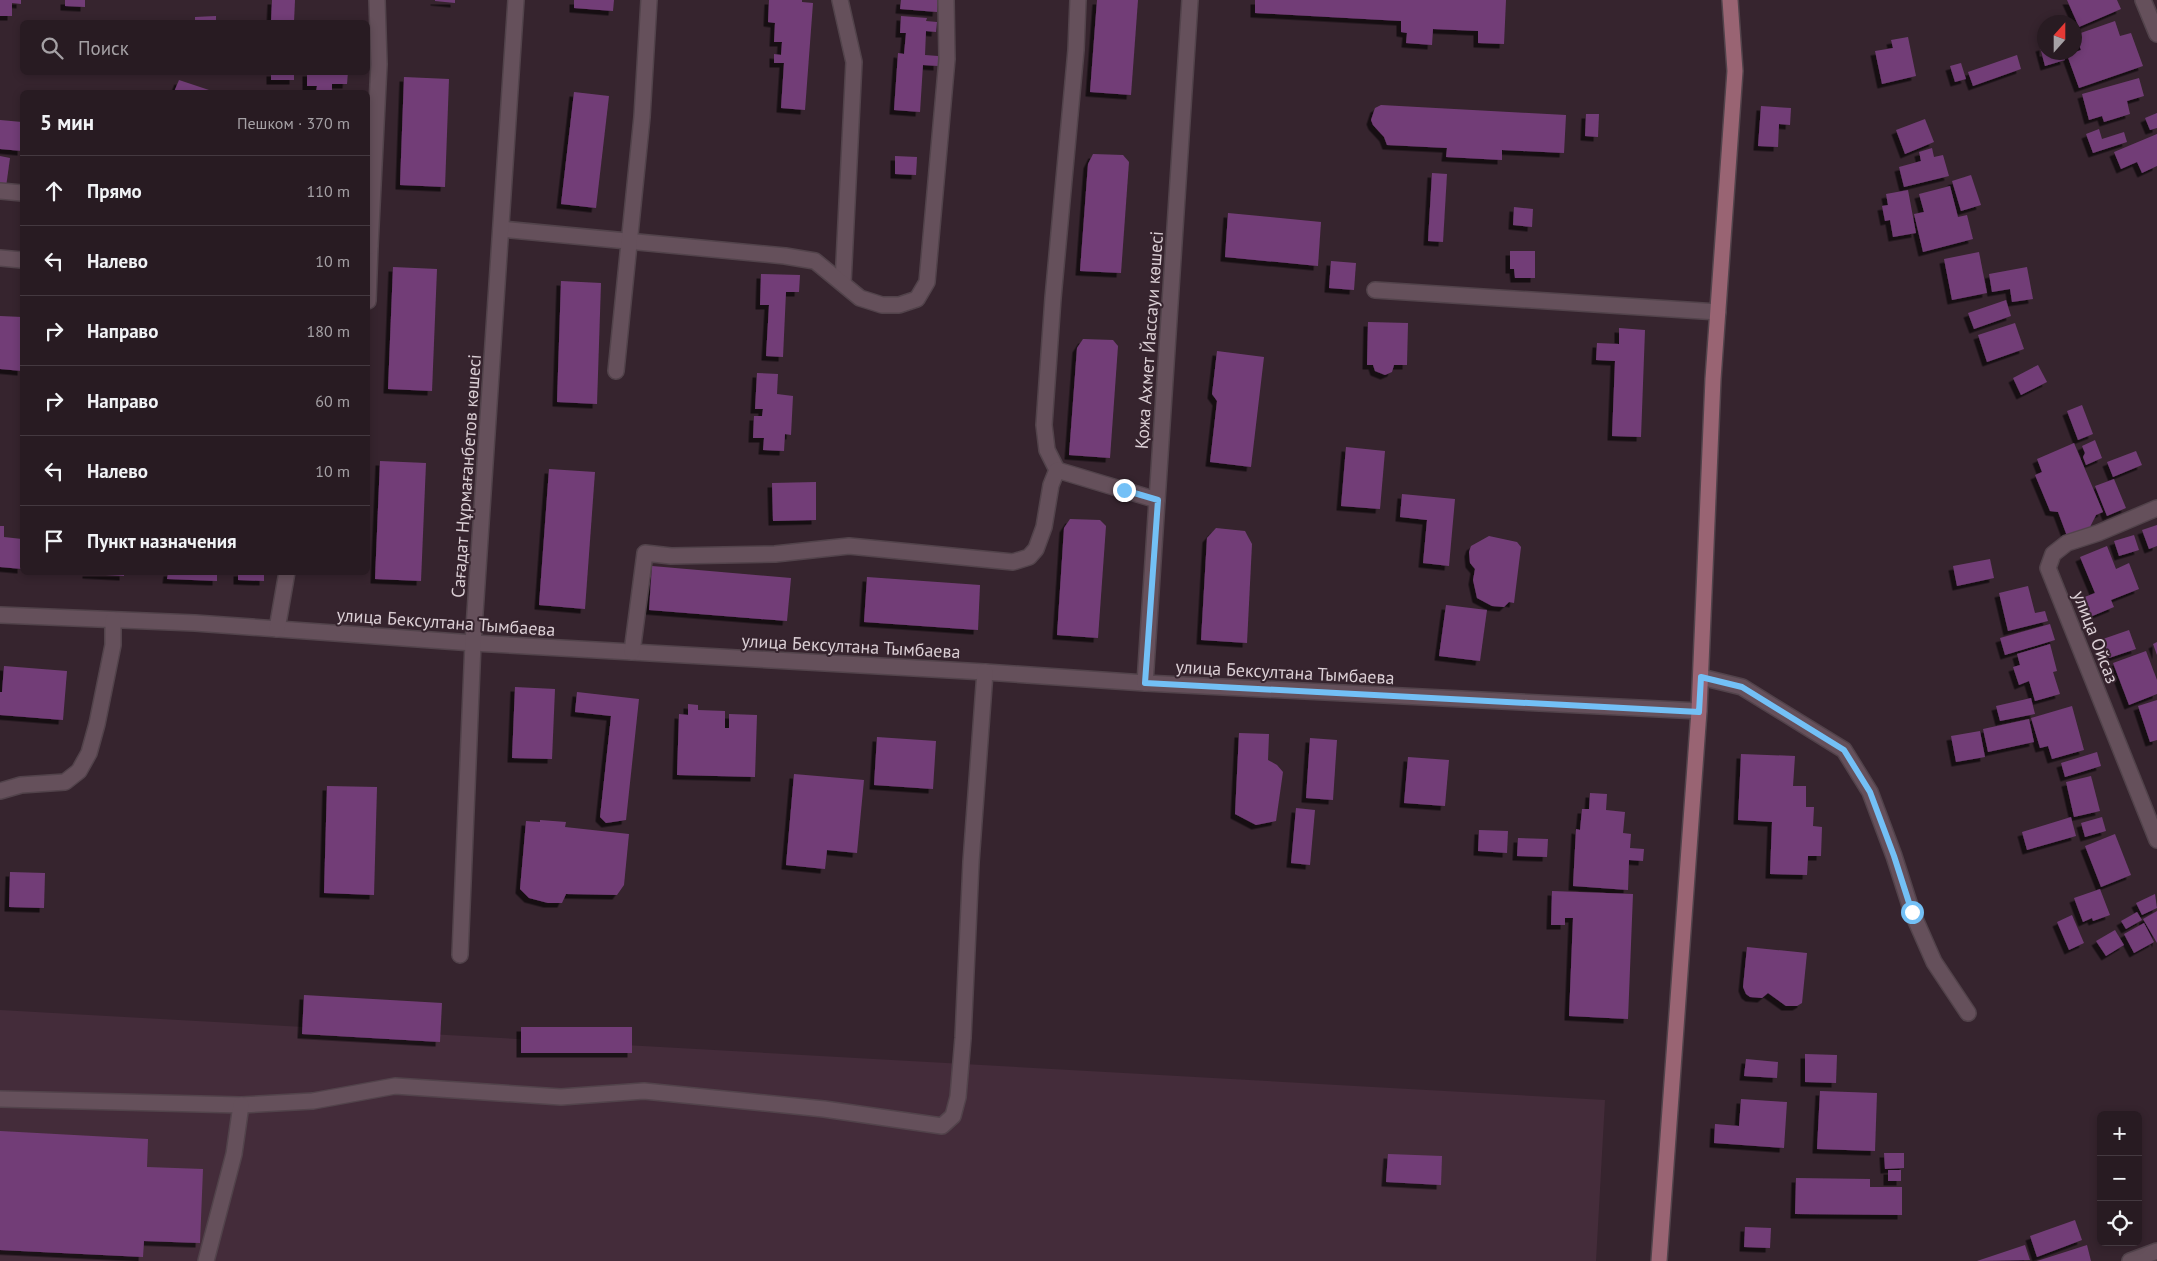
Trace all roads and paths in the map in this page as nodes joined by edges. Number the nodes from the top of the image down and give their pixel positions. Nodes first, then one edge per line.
1 (377, 0) edge
2 (516, 0) edge
3 (650, 0) edge
4 (840, 0) edge
5 (946, 0) edge
6 (1078, 0) edge
7 (1190, 0) edge
8 (1730, 0) edge
9 (2143, 0) edge
10 (2157, 34) edge
11 (0, 191) edge
12 (20, 193) edge
13 (370, 228) edge
14 (501, 228) junction
15 (629, 242) junction
16 (0, 258) edge
17 (20, 260) edge
18 (843, 283) junction
19 (1375, 290) dead end
20 (1718, 312) junction
21 (616, 371) dead end
22 (1057, 470) junction
23 (1158, 500) junction
24 (2157, 508) edge
25 (286, 575) edge
26 (0, 614) edge
27 (113, 620) junction
28 (277, 629) junction
29 (474, 643) junction
30 (632, 652) junction
31 (985, 672) junction
32 (1701, 677) junction
33 (1145, 683) junction
34 (1699, 712) junction
35 (0, 792) edge
36 (2157, 840) edge
37 (460, 955) dead end
38 (1968, 1013) dead end
39 (0, 1099) edge
40 (240, 1105) junction
41 (2156, 1251) edge
42 (206, 1261) edge
43 (1659, 1261) edge
44 (2130, 1261) edge

1 - 13 street
2 - 14 street, Сағадат Нұрмағанбетов көшесі
3 - 15 street
4 - 18 street
5 - 18 street
6 - 22 street
7 - 23 street, Қожа Ахмет Йассауи көшесі
8 - 20 main road
9 - 10 street
11 - 12 street
14 - 15 street
14 - 29 street, Сағадат Нұрмағанбетов көшесі
15 - 18 street
15 - 21 street
16 - 17 street
19 - 20 street
20 - 32 main road
22 - 23 street
22 - 30 street
23 - 33 street, Қожа Ахмет Йассауи көшесі
24 - 36 street, улица Ойсаз
25 - 28 street
26 - 27 street, улица Бексултана Тымбаева
27 - 28 street, улица Бексултана Тымбаева
27 - 35 street
28 - 29 street, улица Бексултана Тымбаева
29 - 30 street, улица Бексултана Тымбаева
29 - 37 street, Сағадат Нұрмағанбетов көшесі
30 - 31 street, улица Бексултана Тымбаева
31 - 33 street, улица Бексултана Тымбаева
31 - 40 street
32 - 34 main road
32 - 38 street
33 - 34 street, улица Бексултана Тымбаева
34 - 43 main road
39 - 40 street
40 - 42 street
41 - 44 street

